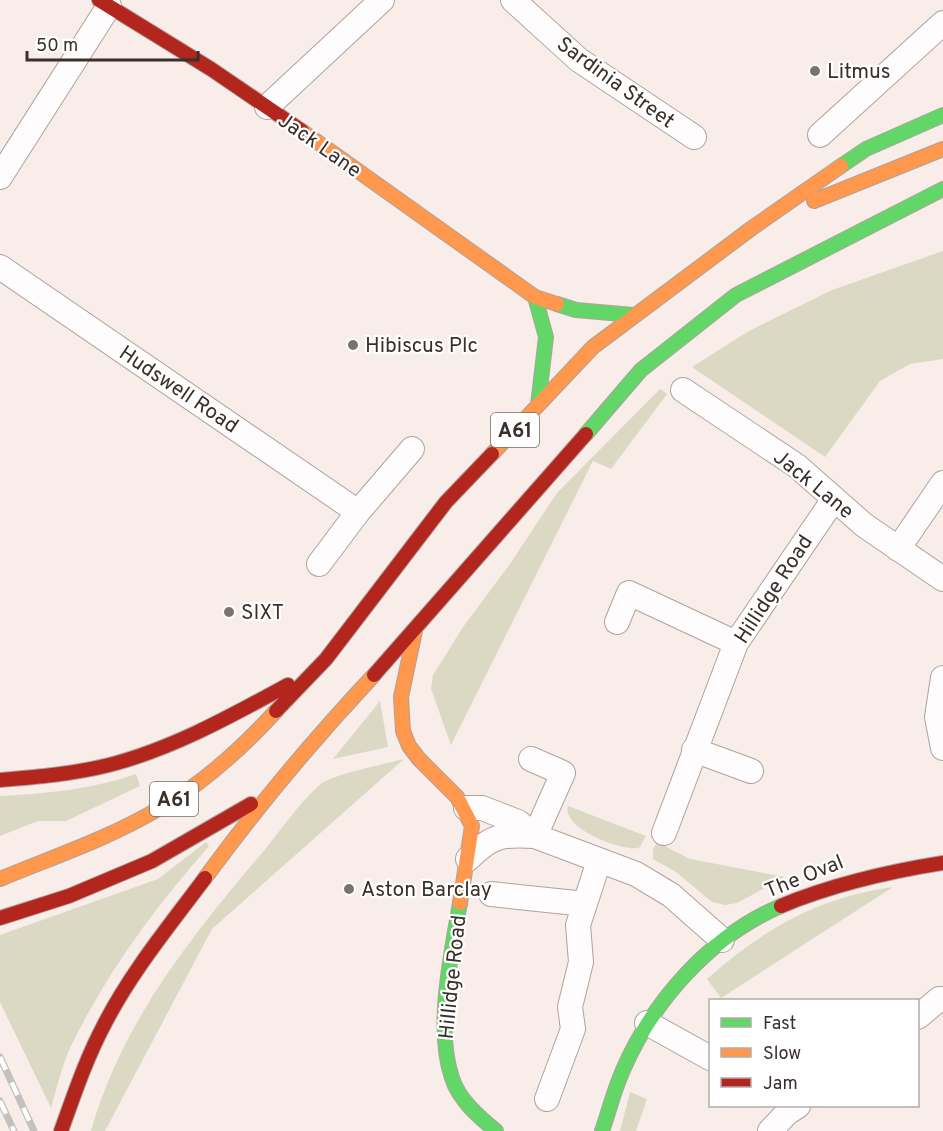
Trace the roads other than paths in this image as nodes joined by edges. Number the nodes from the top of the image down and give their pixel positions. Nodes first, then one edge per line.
1 (382, 0) edge
2 (513, 0) edge
3 (104, 3) edge
4 (943, 23) edge
5 (267, 107) junction
6 (943, 115) edge
7 (820, 135) dead end
8 (694, 138) dead end
9 (943, 149) edge
10 (0, 177) edge
11 (943, 189) edge
12 (943, 205) edge
13 (885, 218) junction
14 (752, 228) junction
15 (0, 267) edge
16 (535, 297) junction
17 (633, 315) junction
18 (683, 390) dead end
19 (538, 405) junction
20 (412, 449) dead end
21 (943, 483) edge
22 (834, 499) junction
23 (358, 512) junction
24 (898, 549) junction
25 (319, 564) dead end
26 (943, 579) edge
27 (616, 622) dead end
28 (415, 631) junction
29 (736, 643) junction
30 (315, 670) junction
31 (943, 678) edge
32 (943, 748) edge
33 (694, 750) junction
34 (531, 759) dead end
35 (751, 771) dead end
36 (0, 780) edge
37 (279, 787) junction
38 (466, 808) junction
39 (664, 833) dead end
40 (535, 836) junction
41 (468, 859) junction
42 (599, 861) junction
43 (943, 863) edge
44 (0, 879) edge
45 (491, 894) dead end
46 (585, 904) junction
47 (0, 918) edge
48 (722, 940) junction
49 (943, 999) edge
50 (919, 1016) edge
51 (647, 1023) junction
52 (709, 1057) edge
53 (547, 1098) dead end
54 (788, 1108) edge
55 (61, 1131) edge
56 (496, 1131) edge
57 (602, 1131) edge
58 (770, 1131) edge

1 - 5 street
2 - 8 street, Sardinia Street
3 - 5 main road, Jack Lane
3 - 10 street
4 - 7 street
5 - 16 main road, Jack Lane
6 - 14 main road
9 - 14 main road, A61
11 - 13 main road, A61
12 - 13 main road
13 - 28 main road, A61
14 - 17 main road, A61
15 - 23 street, Hudswell Road
16 - 17 main road, Jack Lane
16 - 19 main road
17 - 19 main road, A61
18 - 22 street, Jack Lane
19 - 30 main road, A61
20 - 23 street
21 - 24 street
22 - 24 street, Jack Lane
22 - 29 street, Hillidge Road
23 - 25 street
24 - 26 street, Jack Lane
27 - 29 street
28 - 37 main road, A61
28 - 38 main road
29 - 33 street, Hillidge Road
30 - 36 main road
30 - 44 main road, A61
31 - 32 street
33 - 35 street
33 - 39 street, Hillidge Road
34 - 40 street
37 - 47 main road, A61
37 - 55 main road, A61
38 - 40 street
38 - 41 main road, Hillidge Road
40 - 41 street
40 - 42 street
41 - 56 main road, Hillidge Road
42 - 46 street
42 - 48 street
43 - 48 main road, The Oval
45 - 46 street
46 - 53 street
48 - 51 main road
49 - 50 street
51 - 52 street
51 - 57 main road
54 - 58 street

